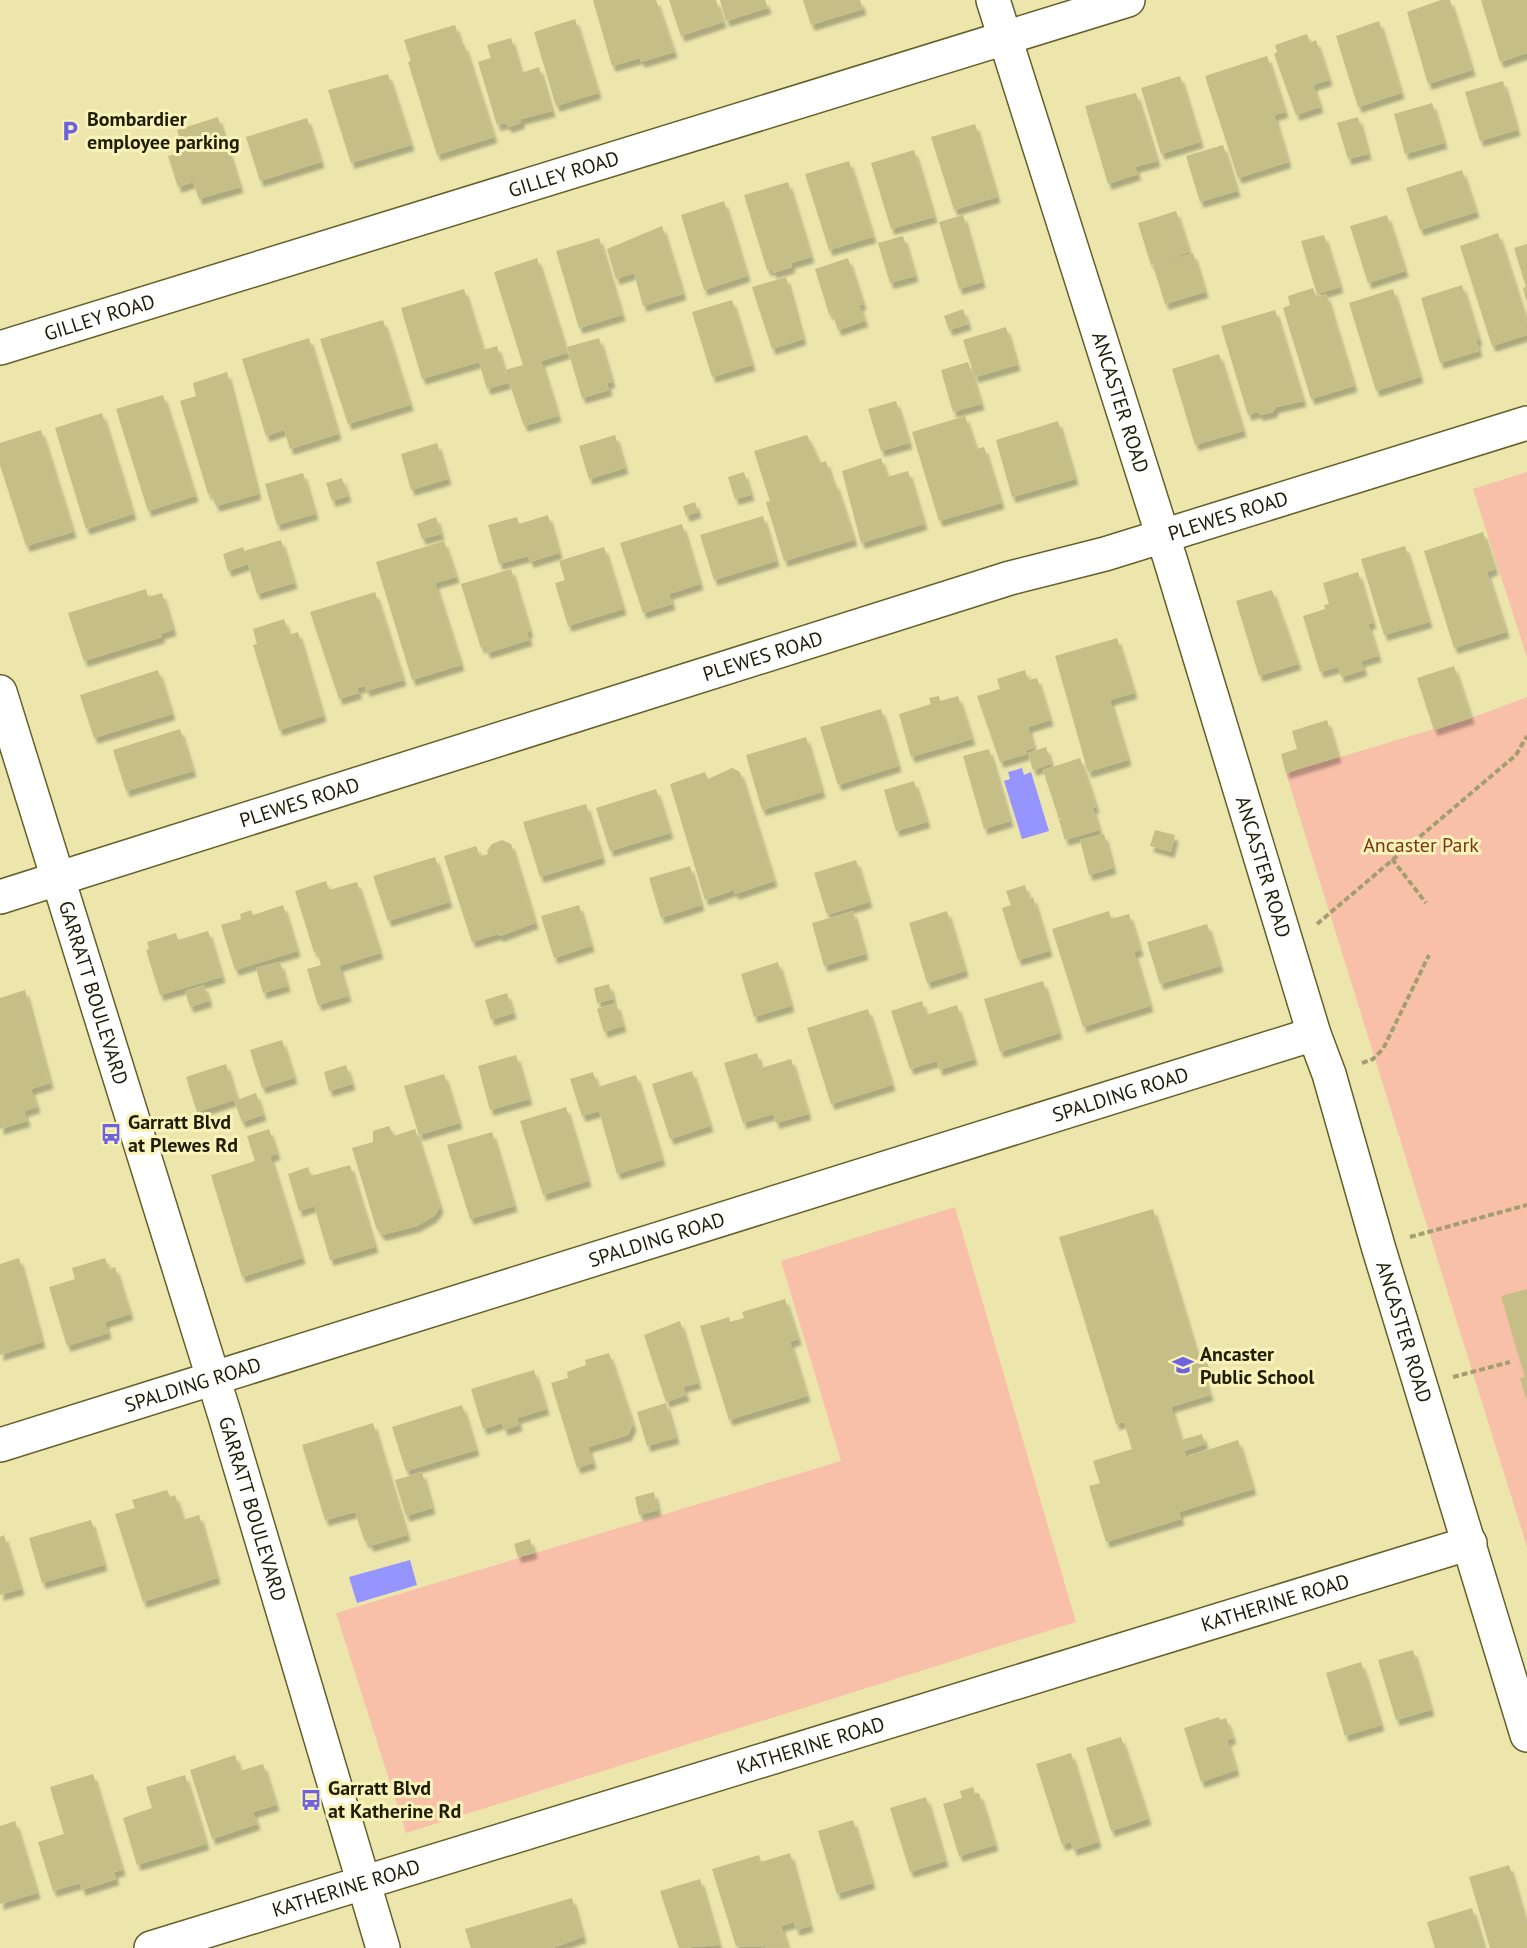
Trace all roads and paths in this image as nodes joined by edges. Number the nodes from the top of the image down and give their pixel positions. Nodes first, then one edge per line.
1 (993, 0) edge
2 (1128, 0) edge
3 (1005, 37) junction
4 (0, 348) edge
5 (1527, 423) edge
6 (1161, 535) junction
7 (0, 692) edge
8 (1527, 736) edge
9 (1392, 859) junction
10 (57, 879) junction
11 (0, 897) edge
12 (1426, 903) dead end
13 (1290, 948) junction
14 (1429, 955) dead end
15 (1314, 1034) junction
16 (1329, 1074) junction
17 (1527, 1206) edge
18 (1378, 1246) junction
19 (1510, 1362) dead end
20 (213, 1378) junction
21 (1421, 1386) junction
22 (0, 1445) edge
23 (1470, 1543) junction
24 (1527, 1735) edge
25 (362, 1881) junction
26 (151, 1948) edge
27 (383, 1948) edge

1 - 3 street, ANCASTER ROAD
2 - 3 street, GILLEY ROAD
3 - 4 street, GILLEY ROAD
3 - 6 street, ANCASTER ROAD
5 - 6 street, PLEWES ROAD
6 - 10 street, PLEWES ROAD
6 - 13 street, ANCASTER ROAD
7 - 10 street, GARRATT BOULEVARD
8 - 9 path
9 - 12 path
9 - 13 path
10 - 11 street, PLEWES ROAD
10 - 20 street, GARRATT BOULEVARD
13 - 15 street, ANCASTER ROAD
14 - 16 path
15 - 16 street, ANCASTER ROAD
15 - 20 street, SPALDING ROAD
16 - 18 street, ANCASTER ROAD
17 - 18 path
18 - 21 street, ANCASTER ROAD
19 - 21 path
20 - 22 street, SPALDING ROAD
20 - 25 street, GARRATT BOULEVARD
21 - 23 street, ANCASTER ROAD
23 - 24 street, ANCASTER ROAD
23 - 25 street, KATHERINE ROAD
25 - 26 street, KATHERINE ROAD
25 - 27 street, GARRATT BOULEVARD

